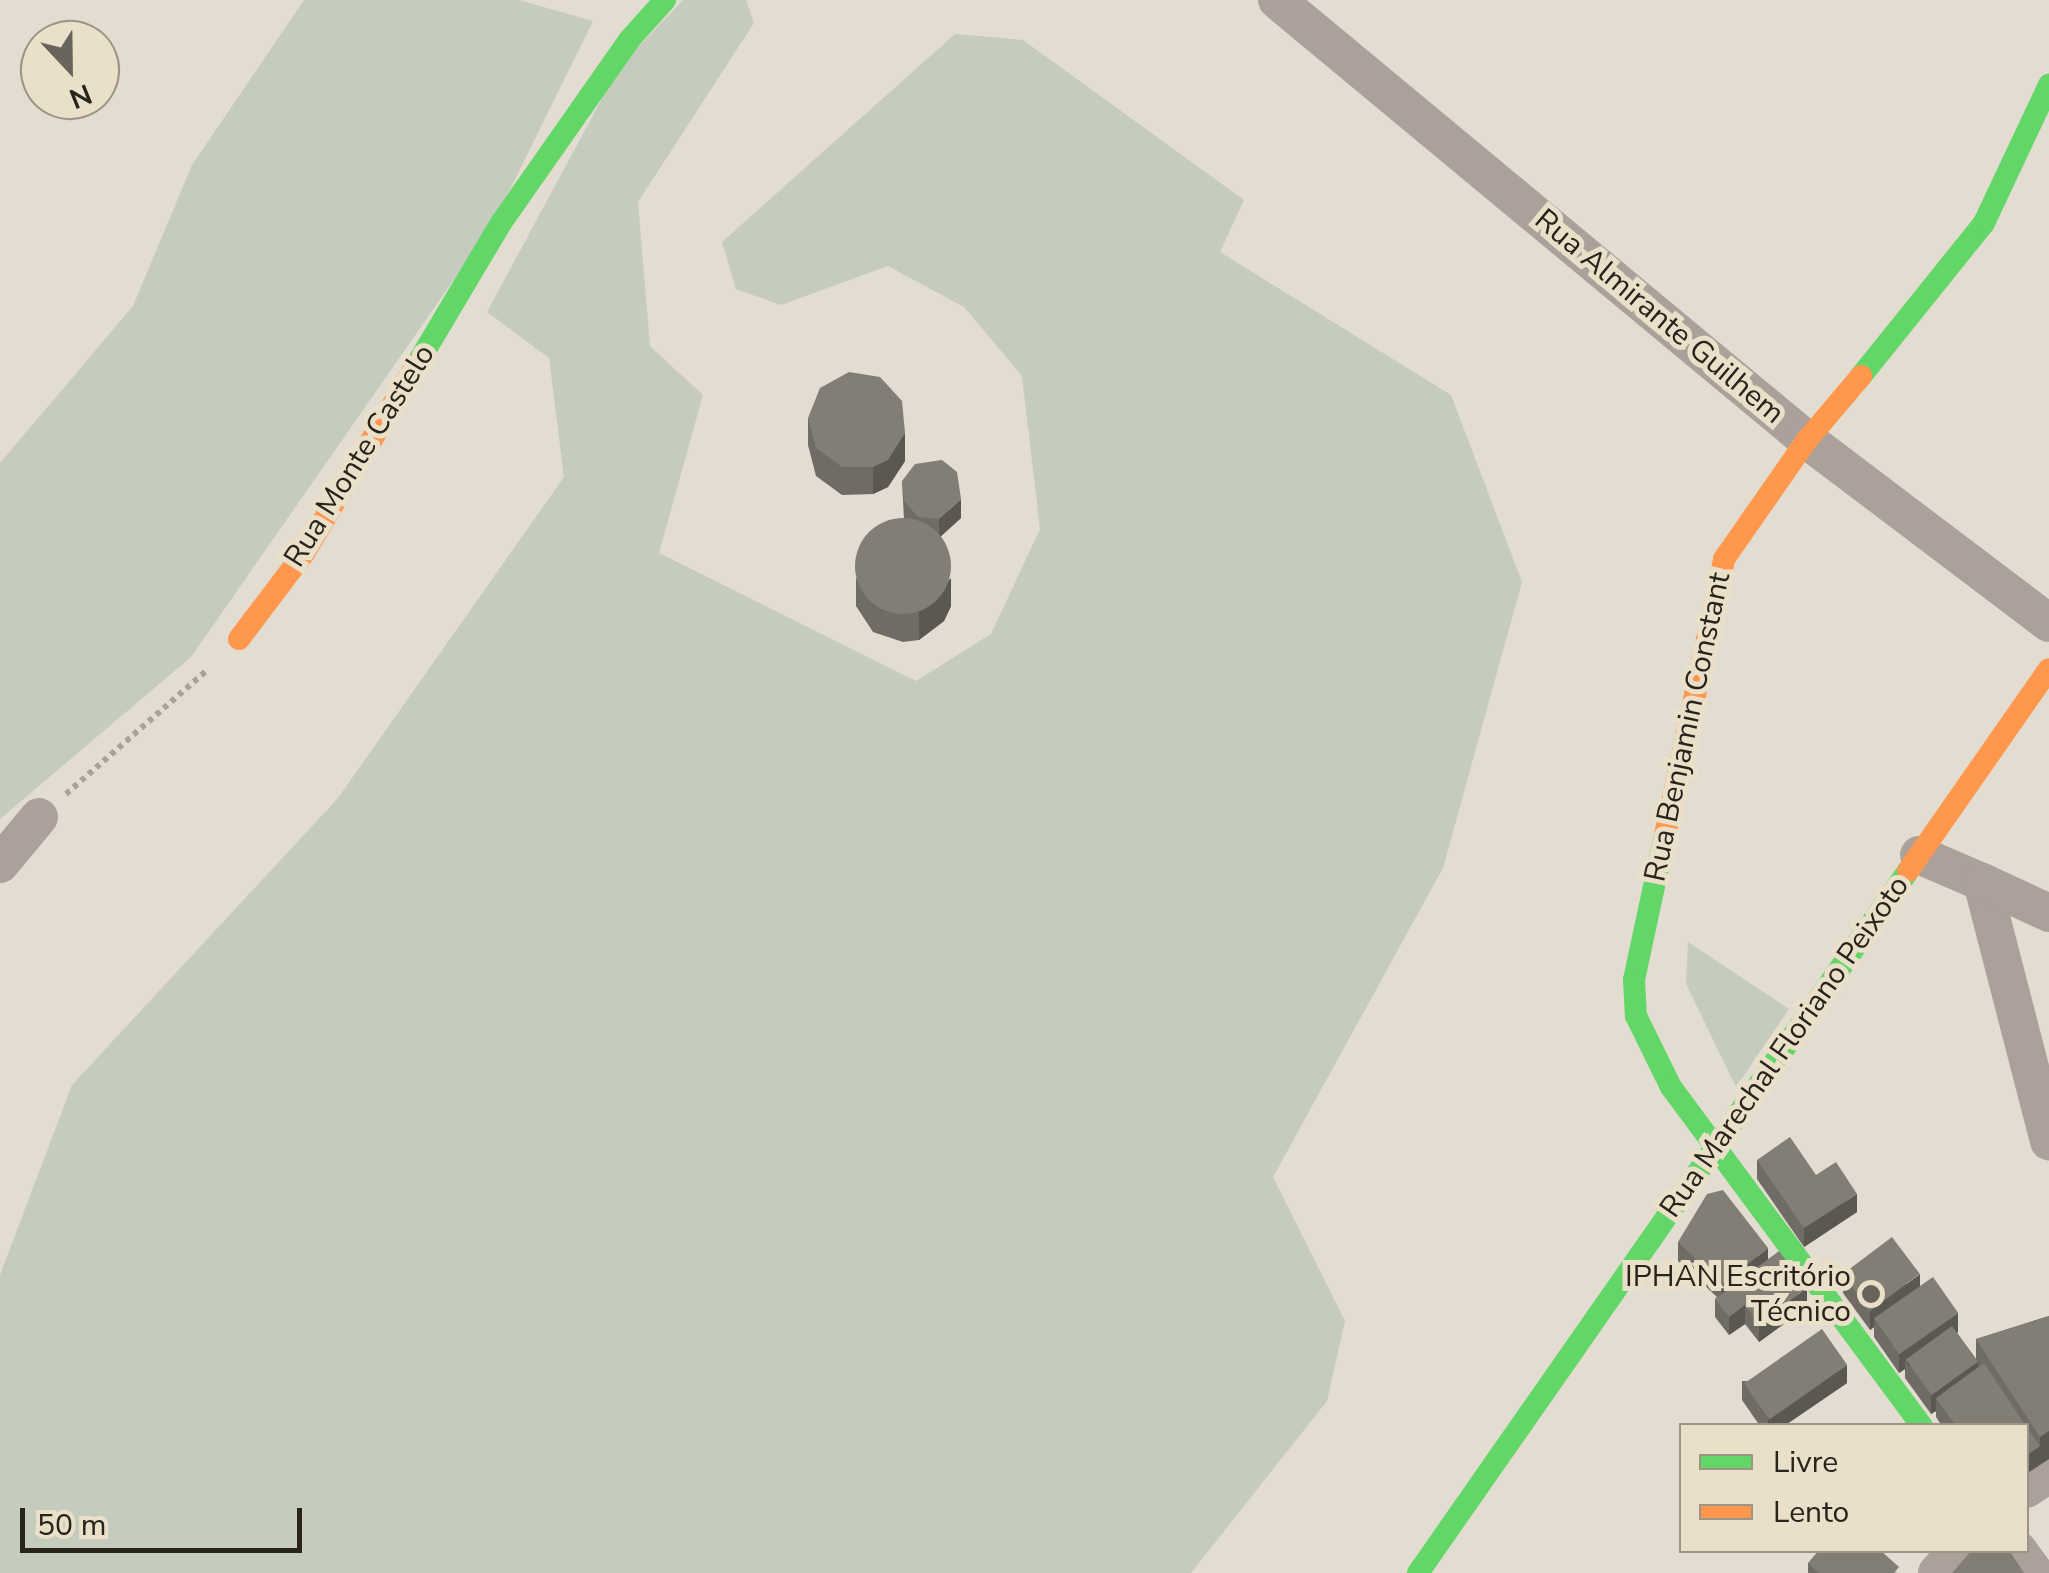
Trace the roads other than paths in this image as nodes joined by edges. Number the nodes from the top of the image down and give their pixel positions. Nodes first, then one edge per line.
1 (665, 0) edge
2 (1277, 0) edge
3 (2049, 86) edge
4 (1807, 440) junction
5 (2049, 623) edge
6 (239, 639) road end
7 (2049, 669) edge
8 (39, 817) road end
9 (1919, 855) junction
10 (0, 864) edge
11 (1982, 882) junction
12 (2049, 912) edge
13 (2037, 1045) edge
14 (2049, 1142) edge
15 (1715, 1148) junction
16 (1920, 1423) edge
17 (1954, 1553) edge
18 (1418, 1573) edge
19 (1937, 1573) edge

1 - 6 street, Rua Monte Castelo
2 - 4 street, Rua Almirante Guilhem
3 - 4 street, Rua Benjamin Constant
4 - 5 street, Rua Almirante Guilhem
4 - 15 street, Rua Benjamin Constant
7 - 9 street, Rua Marechal Floriano Peixoto
8 - 10 street
9 - 11 street
9 - 15 street, Rua Marechal Floriano Peixoto
11 - 12 street
11 - 13 street
13 - 14 street
15 - 16 street, Rua Benjamin Constant
15 - 18 street, Rua Marechal Floriano Peixoto
17 - 19 street

